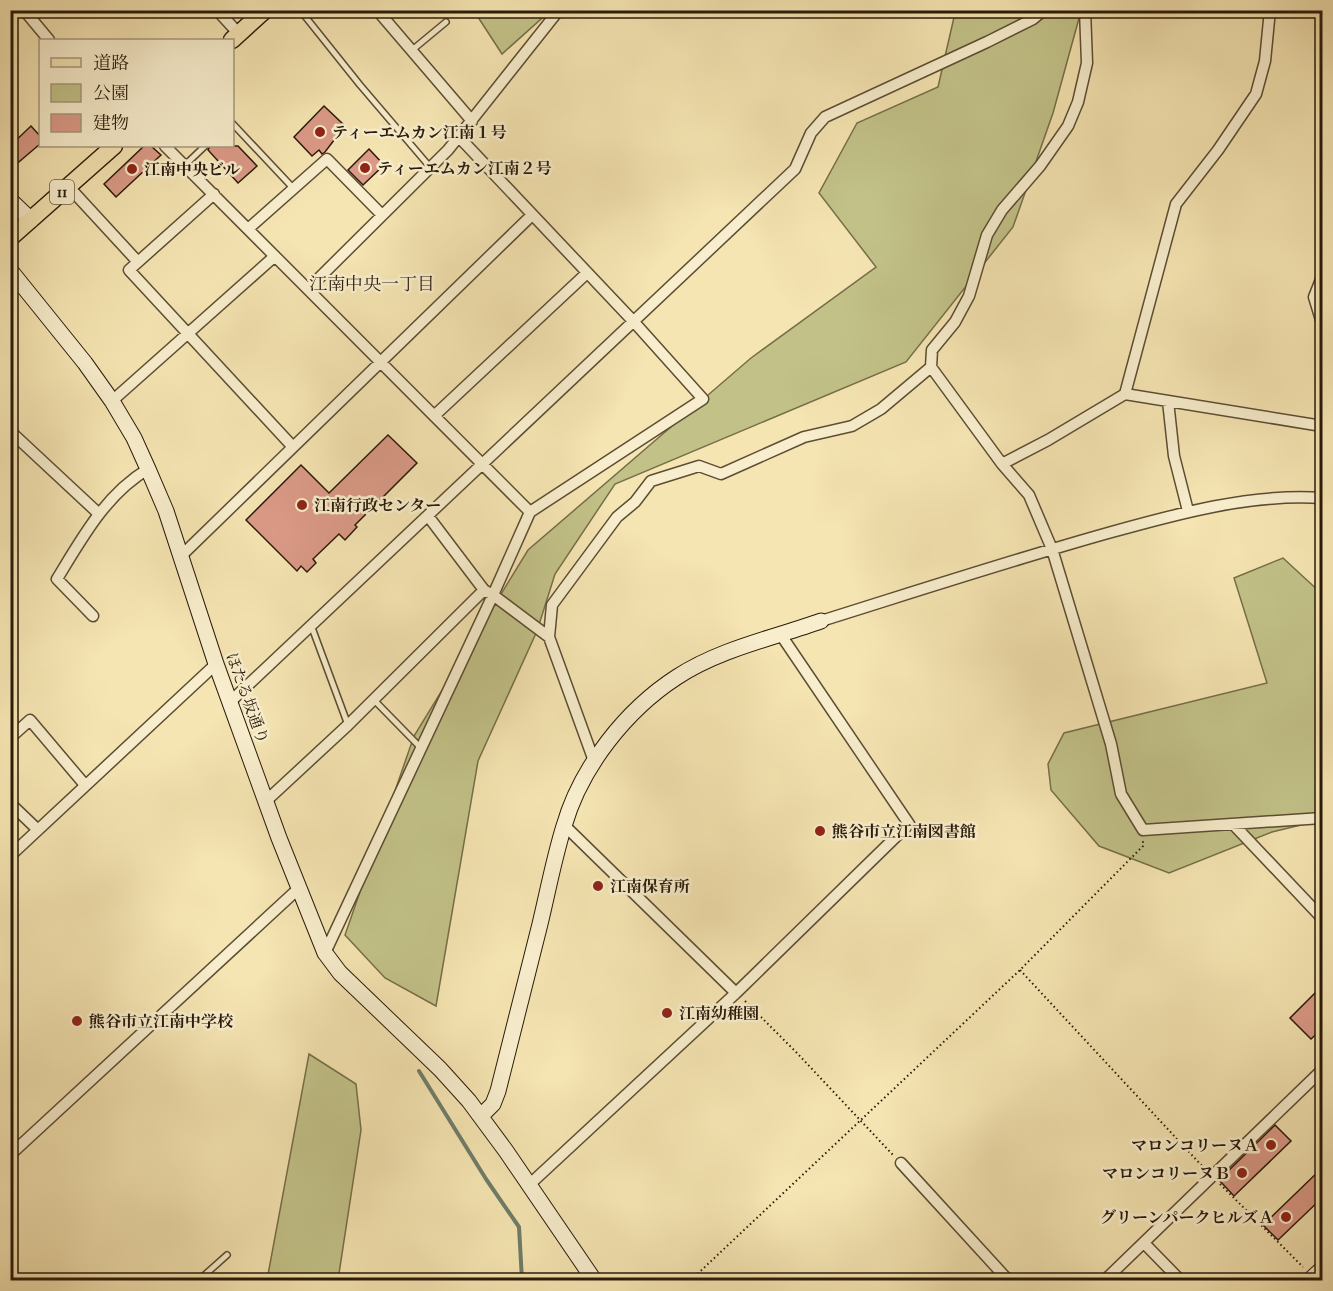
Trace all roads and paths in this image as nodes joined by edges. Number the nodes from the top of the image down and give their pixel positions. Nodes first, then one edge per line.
1 (14, 10) edge
2 (24, 10) edge
3 (217, 10) edge
4 (265, 10) edge
5 (300, 10) edge
6 (377, 10) edge
7 (559, 10) edge
8 (1044, 10) edge
9 (1086, 10) edge
10 (1270, 10) edge
11 (10, 14) edge
12 (446, 22) dead end
13 (235, 37) edge
14 (48, 39) edge
15 (411, 51) junction
16 (472, 121) junction
17 (234, 125) edge
18 (459, 137) junction
19 (113, 147) edge
20 (166, 147) edge
21 (204, 147) edge
22 (185, 165) junction
23 (430, 167) junction
24 (68, 186) junction
25 (294, 189) junction
26 (214, 194) junction
27 (10, 200) edge
28 (382, 214) junction
29 (532, 215) junction
30 (30, 220) junction
31 (248, 229) junction
32 (10, 238) edge
33 (275, 256) junction
34 (138, 262) junction
35 (10, 270) edge
36 (587, 273) junction
37 (1323, 278) edge
38 (308, 289) junction
39 (634, 322) junction
40 (1323, 323) edge
41 (188, 333) junction
42 (381, 362) junction
43 (931, 367) junction
44 (1125, 394) junction
45 (112, 401) junction
46 (1168, 401) junction
47 (435, 415) junction
48 (1323, 426) edge
49 (10, 431) edge
50 (293, 447) junction
51 (483, 464) junction
52 (1002, 464) junction
53 (148, 469) junction
54 (1323, 498) edge
55 (1188, 511) junction
56 (530, 512) junction
57 (98, 513) junction
58 (428, 516) junction
59 (1052, 549) junction
60 (181, 556) junction
61 (489, 592) junction
62 (93, 616) dead end
63 (821, 621) joint
64 (311, 625) junction
65 (781, 635) junction
66 (549, 637) junction
67 (216, 664) junction
68 (374, 699) junction
69 (230, 702) junction
70 (348, 725) junction
71 (10, 738) edge
72 (421, 748) junction
73 (594, 761) junction
74 (85, 784) junction
75 (266, 801) junction
76 (14, 807) dead end
77 (1323, 818) edge
78 (1233, 824) junction
79 (564, 825) junction
80 (38, 830) junction
81 (1143, 830) junction
82 (10, 856) edge
83 (298, 889) junction
84 (1323, 918) edge
85 (325, 953) junction
86 (1020, 970) junction
87 (736, 993) junction
88 (1323, 1070) edge
89 (481, 1116) junction
90 (860, 1121) junction
91 (10, 1155) edge
92 (901, 1163) joint
93 (1212, 1177) junction
94 (529, 1185) junction
95 (1144, 1242) junction
96 (227, 1255) dead end
97 (1315, 1276) edge
98 (199, 1281) edge
99 (594, 1281) edge
100 (691, 1281) edge
101 (1008, 1281) edge
102 (1105, 1281) edge
103 (1180, 1281) edge

1 - 11 street
2 - 14 street
3 - 13 street
4 - 13 main road
5 - 23 lane
6 - 15 street
7 - 16 street
8 - 39 street
9 - 43 street
10 - 44 street
12 - 15 lane
15 - 16 street
16 - 18 street
17 - 25 lane
18 - 23 street
18 - 29 street
19 - 24 main road, 11
20 - 22 street
21 - 22 lane
22 - 26 street
23 - 28 street
24 - 30 main road, 11
24 - 34 street
25 - 28 street
25 - 31 street
26 - 31 street
26 - 34 street
27 - 30 street
28 - 38 street
29 - 36 street
29 - 42 street
30 - 32 main road, 11
31 - 33 street
33 - 38 street
33 - 41 street
34 - 41 street
35 - 45 street, ほたる坂通り
36 - 39 street
36 - 47 street
37 - 40 street
38 - 42 street
39 - 51 street
39 - 56 street
41 - 45 street
41 - 50 street
42 - 47 street
42 - 50 street
43 - 52 street
43 - 66 street
44 - 46 street
44 - 52 street
45 - 53 street, ほたる坂通り
46 - 48 street
46 - 55 street
47 - 51 street
49 - 57 street
50 - 60 street
51 - 56 street
51 - 58 street
52 - 59 street
53 - 57 street
53 - 60 street, ほたる坂通り
54 - 55 street
55 - 59 street
56 - 61 street
57 - 62 street
58 - 61 street
58 - 64 street
59 - 63 street
59 - 81 street
60 - 67 street, ほたる坂通り
61 - 66 street
61 - 68 street
61 - 72 street
63 - 65 street
64 - 69 street
64 - 70 lane
65 - 73 street
65 - 87 street
66 - 73 street
67 - 69 street, ほたる坂通り
67 - 74 street
68 - 70 street
68 - 72 lane
69 - 75 street, ほたる坂通り
70 - 75 street
71 - 74 street
72 - 85 street
73 - 79 street
74 - 80 street
75 - 83 street, ほたる坂通り
76 - 80 street
77 - 78 street
78 - 81 street
78 - 84 street
79 - 87 street
79 - 89 street
80 - 82 street
81 - 86 path
83 - 85 street, ほたる坂通り
83 - 91 street
85 - 89 street, ほたる坂通り
86 - 90 path
86 - 93 path
87 - 90 path
87 - 94 street
88 - 93 street
89 - 94 street, ほたる坂通り
90 - 92 path
90 - 100 path
92 - 101 street
93 - 95 street
93 - 97 path
94 - 99 street, ほたる坂通り
95 - 102 street
95 - 103 street
96 - 98 lane

